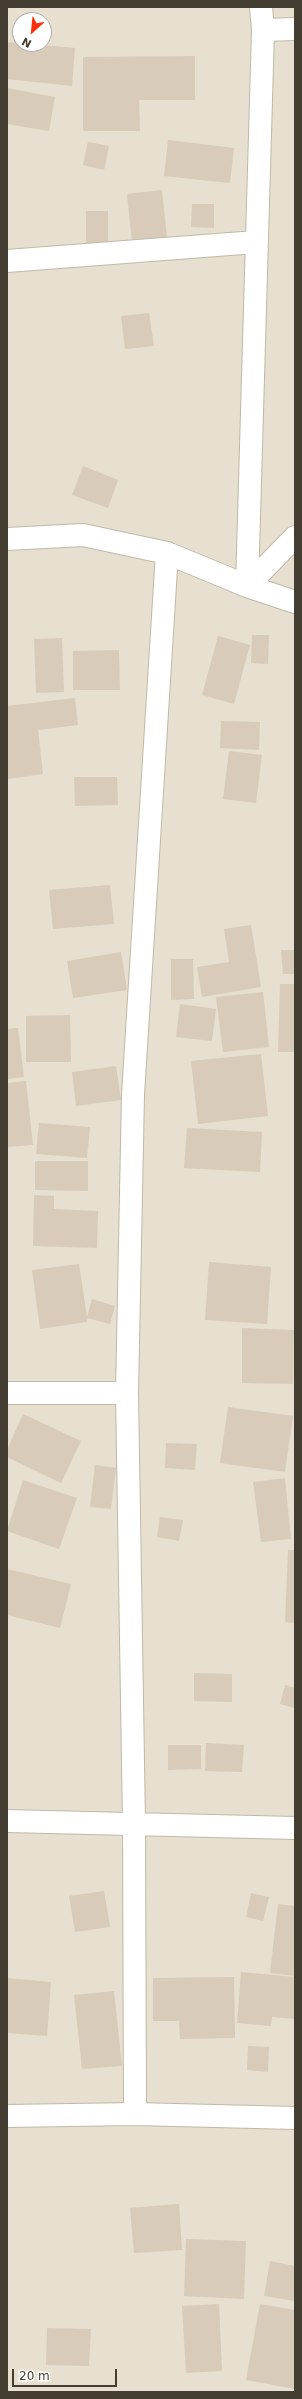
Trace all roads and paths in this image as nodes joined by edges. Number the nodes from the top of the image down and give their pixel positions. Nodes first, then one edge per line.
1 (261, 7) edge
2 (263, 30) junction
3 (295, 30) edge
4 (256, 242) junction
5 (7, 261) edge
6 (295, 536) edge
7 (7, 539) edge
8 (166, 553) junction
9 (247, 586) junction
10 (295, 602) edge
11 (7, 1393) edge
12 (127, 1394) junction
13 (7, 1821) edge
14 (134, 1823) junction
15 (295, 1828) edge
16 (135, 2114) junction
17 (7, 2116) edge
18 (295, 2118) edge

1 - 2 street
2 - 3 street
2 - 4 street
4 - 5 street
4 - 9 street
6 - 9 street
7 - 8 street
8 - 9 street
8 - 12 street
9 - 10 street
11 - 12 street
12 - 14 street
13 - 14 street
14 - 15 street
14 - 16 street
16 - 17 street
16 - 18 street

